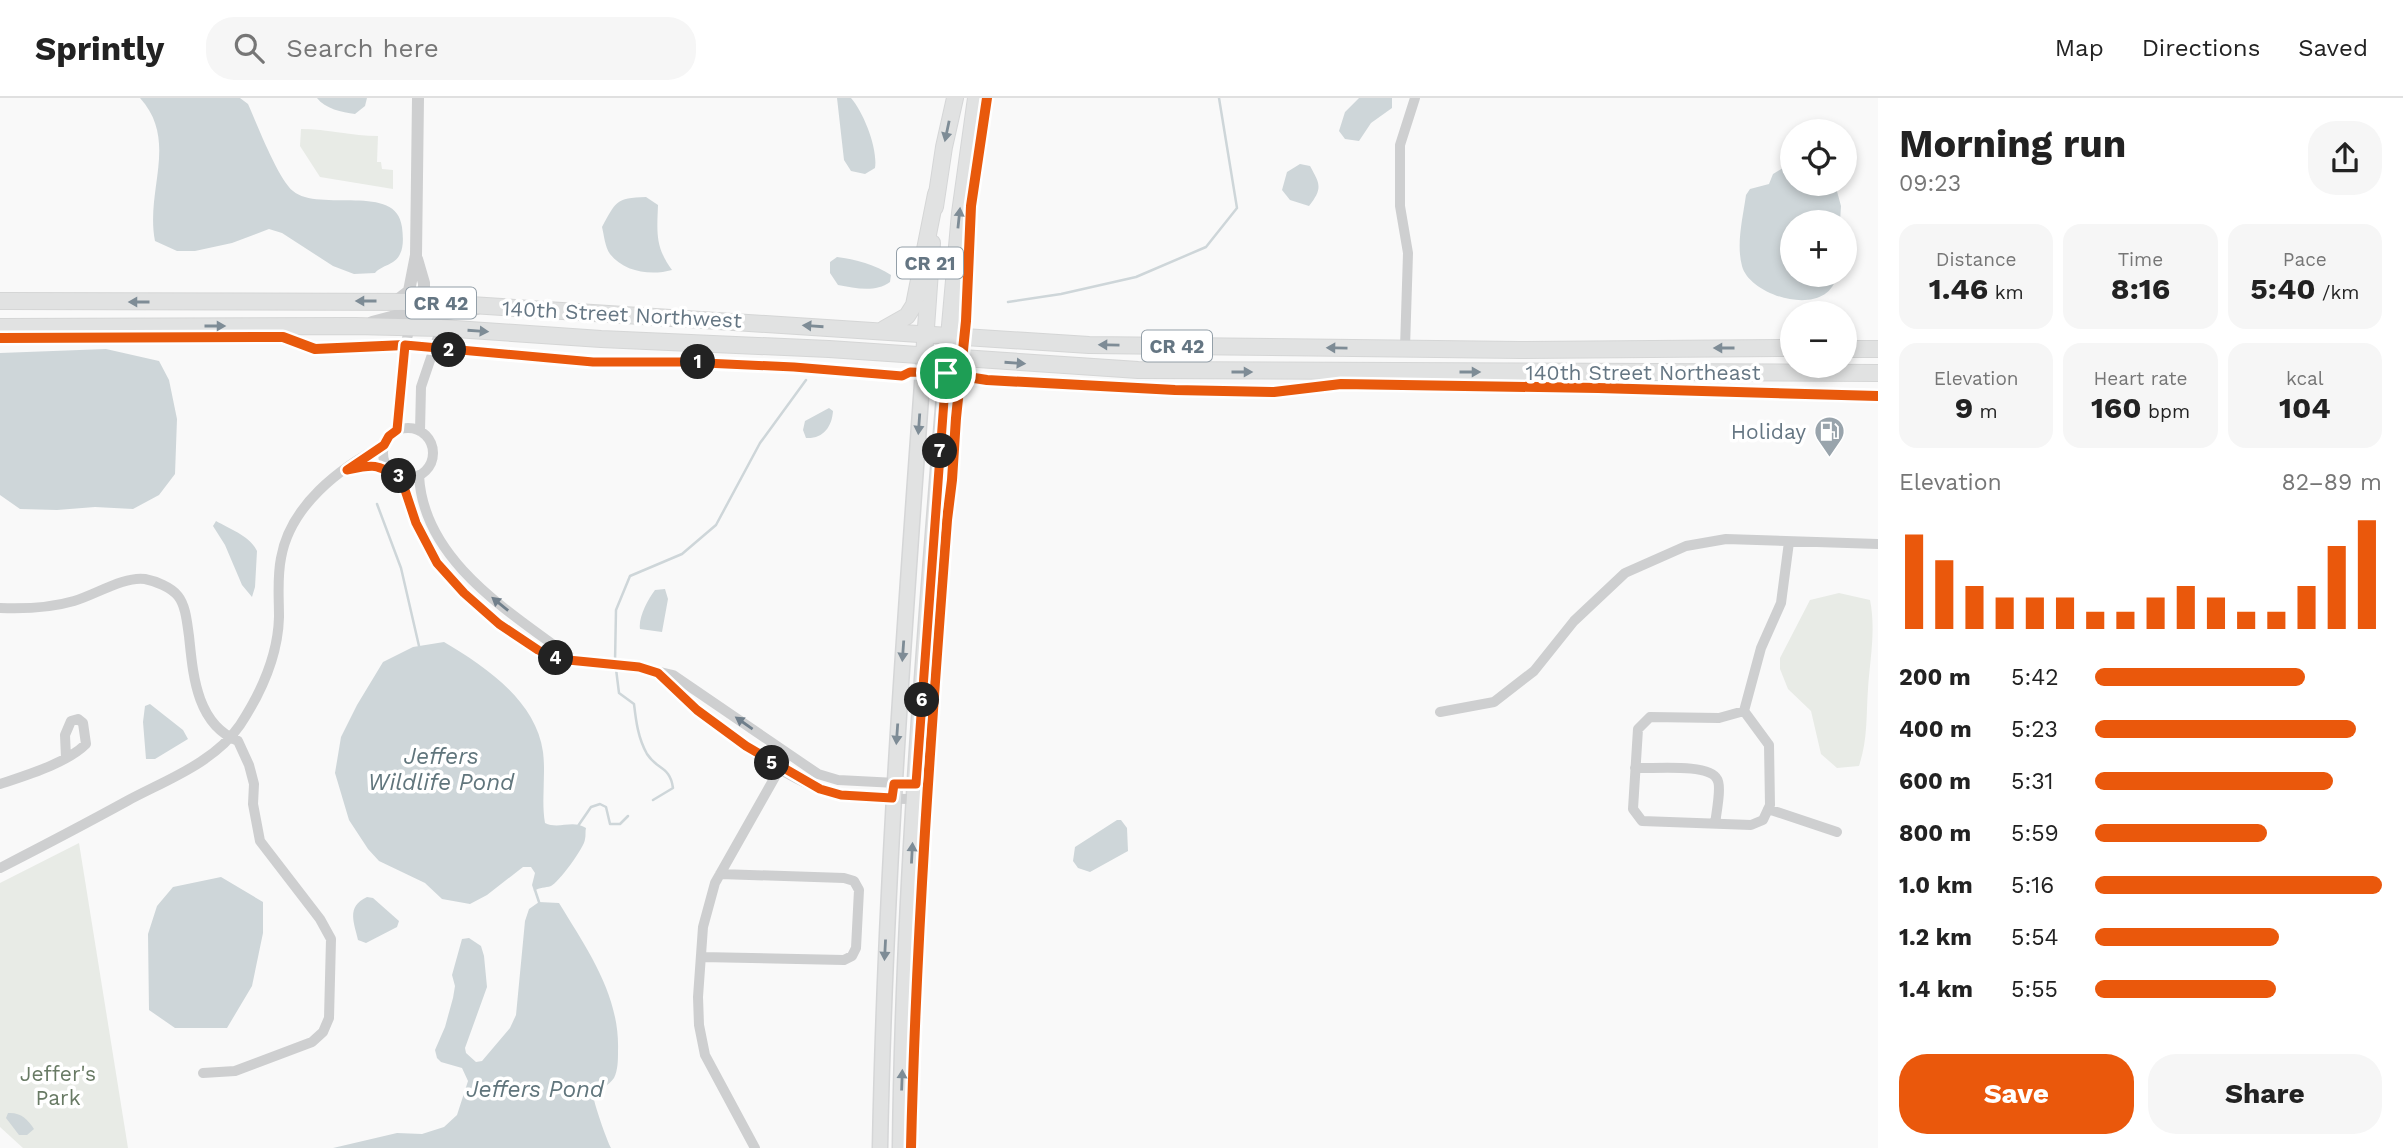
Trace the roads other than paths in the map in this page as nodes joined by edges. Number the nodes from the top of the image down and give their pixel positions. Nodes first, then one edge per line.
1 (418, 98) edge
2 (955, 98) edge
3 (976, 98) edge
4 (1415, 98) edge
5 (936, 194) junction
6 (416, 255) junction
7 (396, 301) junction
8 (0, 302) edge
9 (424, 302) junction
10 (496, 306) junction
11 (355, 326) junction
12 (0, 327) edge
13 (410, 328) junction
14 (441, 328) junction
15 (881, 330) junction
16 (926, 333) junction
17 (949, 335) junction
18 (1405, 348) junction
19 (1780, 348) edge
20 (1857, 349) edge
21 (1878, 349) edge
22 (924, 356) junction
23 (947, 359) junction
24 (1878, 373) edge
25 (397, 430) junction
26 (419, 431) junction
27 (384, 445) junction
28 (347, 470) junction
29 (389, 470) junction
30 (419, 475) junction
31 (401, 478) junction
32 (1789, 542) junction
33 (1878, 544) edge
34 (0, 608) edge
35 (574, 660) junction
36 (658, 673) junction
37 (1744, 711) junction
38 (1440, 712) dead end
39 (228, 737) junction
40 (788, 754) junction
41 (66, 758) dead end
42 (781, 768) junction
43 (1635, 768) junction
44 (0, 784) edge
45 (893, 791) junction
46 (915, 792) junction
47 (1768, 809) junction
48 (1715, 824) junction
49 (1838, 832) dead end
50 (0, 868) edge
51 (720, 874) junction
52 (701, 957) junction
53 (203, 1073) dead end
54 (754, 1148) edge
55 (880, 1148) edge
56 (900, 1148) edge

1 - 6 street
2 -> 5 main road, CR 21
17 -> 3 main road, CR 21
4 - 18 street
5 - 15 main road
5 - 16 main road, CR 21
6 - 7 street
6 - 9 street
7 -> 8 main road, 140th Street Northwest / CR 42
7 - 9 main road, 140th Street Northwest / CR 42
9 - 10 main road, 140th Street Northwest / CR 42
9 - 11 street
10 - 13 street
15 -> 10 main road, 140th Street Northwest / CR 42
12 -> 11 main road, 140th Street Northwest / CR 42
11 - 13 main road, 140th Street Northwest / CR 42
13 - 14 main road, 140th Street Northwest / CR 42
13 - 25 street
14 -> 22 main road, 140th Street Northwest / CR 42
14 - 26 street
15 - 16 main road, 140th Street Northwest / CR 42
16 - 17 main road, 140th Street Northwest / CR 42
16 - 22 main road, CR 21
18 -> 17 main road, 140th Street Northeast / CR 42
17 - 23 main road, CR 21
19 -> 18 main road, 140th Street Northeast / CR 42
20 - 21 main road
22 - 23 main road, 140th Street Northwest / CR 42
22 -> 45 main road, CR 21
23 -> 24 main road, 140th Street Northeast / CR 42
23 - 46 main road, CR 21
25 - 26 street
25 - 27 street
26 - 30 street
27 - 28 street
27 - 29 street
28 - 29 street
28 - 39 street
29 - 31 street
30 - 31 street
35 -> 30 street
31 - 35 street
32 - 33 street
32 - 37 street
32 - 38 street
34 - 39 street
35 - 36 street
40 -> 36 street
36 - 42 street
37 - 43 street
37 - 47 street
39 - 50 street
39 - 53 street
40 - 42 street
40 - 45 street
41 - 44 street
42 - 45 street
42 - 51 street
43 - 48 street
43 - 48 street
45 - 46 street
45 - 46 street
45 -> 55 main road, CR 21
56 -> 46 main road, CR 21
47 - 48 street
47 - 49 street
51 - 52 street
51 - 52 street
52 - 54 street

